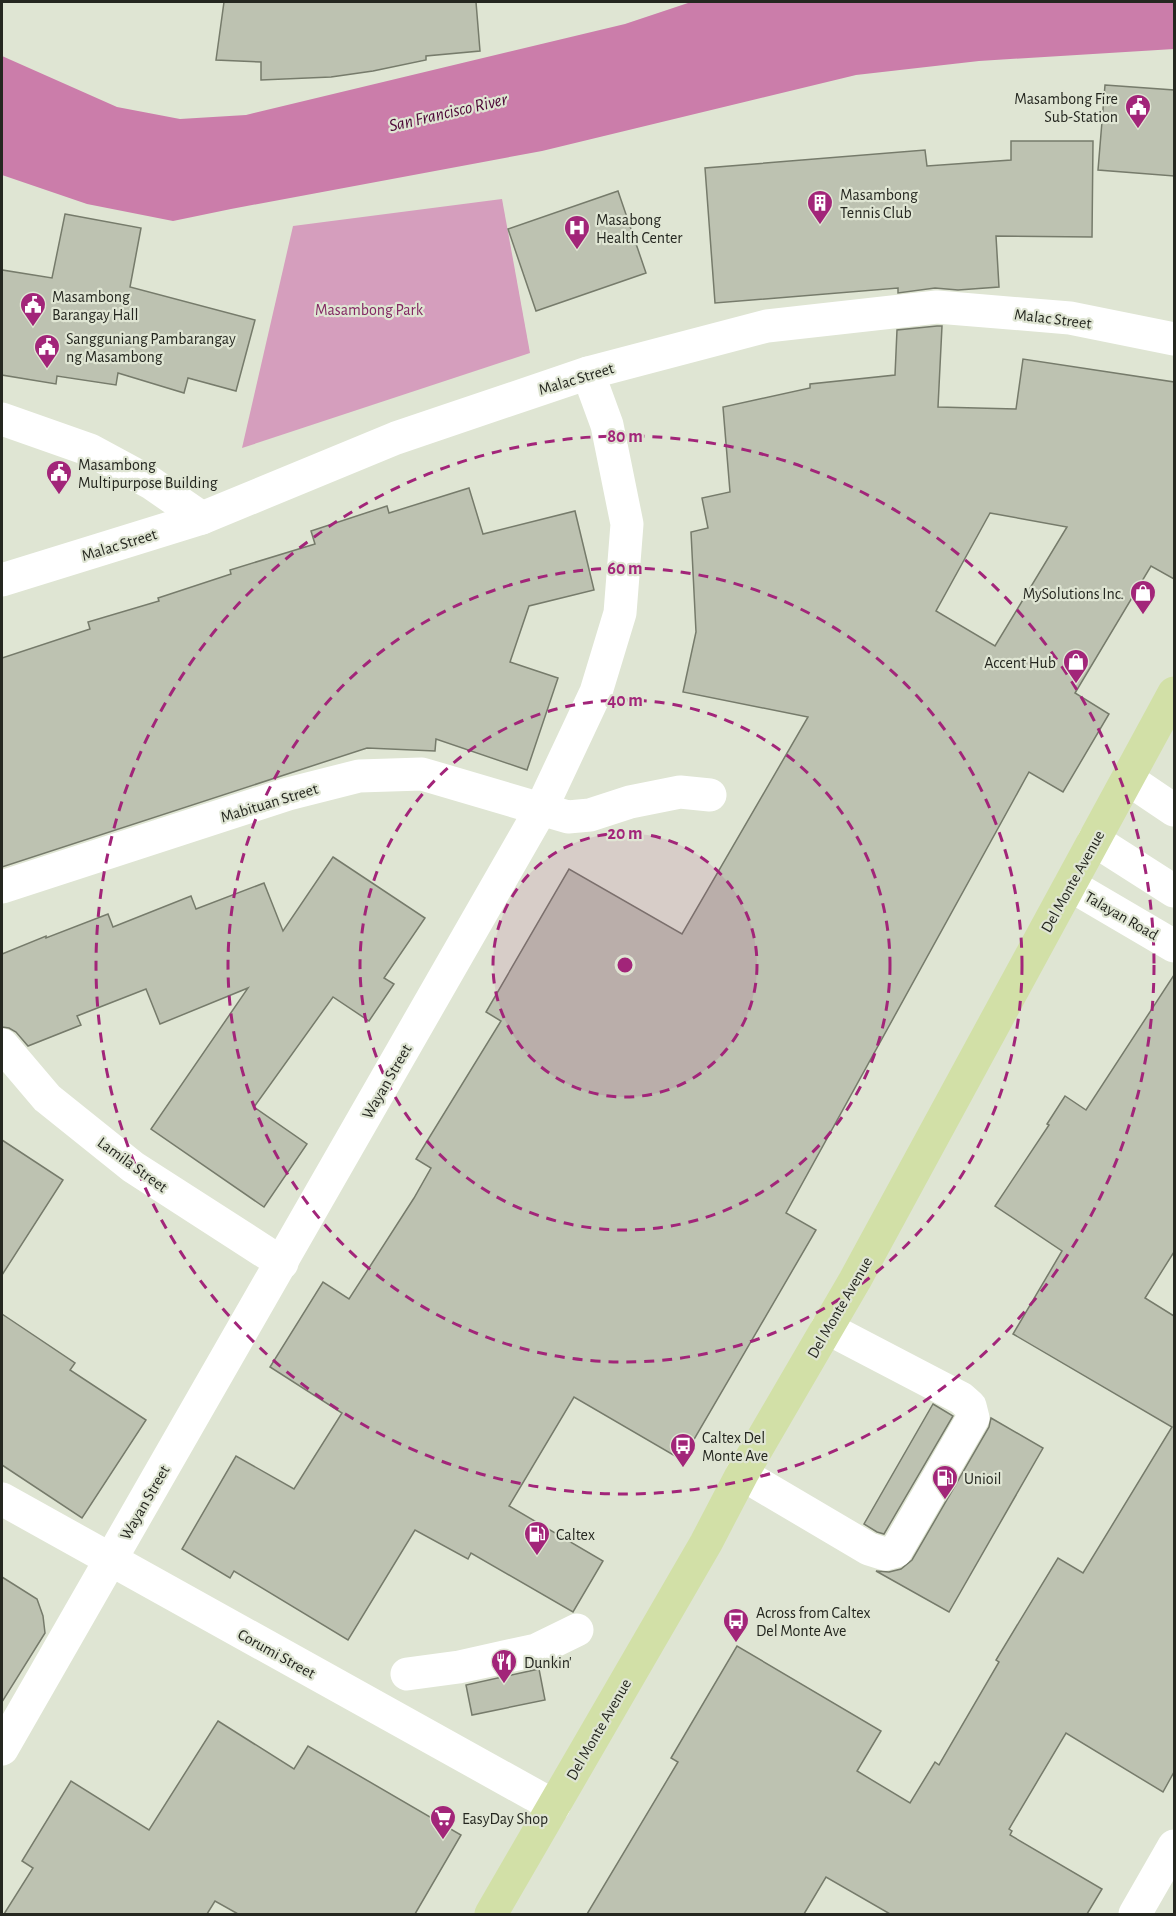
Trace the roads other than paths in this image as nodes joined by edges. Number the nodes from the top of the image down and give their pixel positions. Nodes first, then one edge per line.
1 (1174, 339) edge
2 (588, 373) junction
3 (2, 419) edge
4 (202, 518) junction
5 (2, 580) edge
6 (1174, 693) edge
7 (1128, 778) junction
8 (710, 795) dead end
9 (541, 809) junction
10 (1174, 810) edge
11 (1094, 840) junction
12 (1070, 885) junction
13 (2, 887) edge
14 (1174, 891) edge
15 (1174, 946) edge
16 (2, 1045) edge
17 (282, 1263) junction
18 (827, 1328) junction
19 (742, 1474) junction
20 (2, 1499) edge
21 (110, 1561) junction
22 (577, 1630) dead end
23 (407, 1674) dead end
24 (2, 1749) edge
25 (554, 1806) junction
26 (1174, 1846) edge
27 (490, 1914) edge
28 (1135, 1914) edge

1 - 2 street, Malac Street
2 - 4 street, Malac Street
2 - 9 street, Wayan Street
3 - 4 street
4 - 5 street, Malac Street
6 - 7 main road, Del Monte Avenue
7 - 10 street
7 - 11 main road, Del Monte Avenue
8 - 9 street, Mabituan Street
9 - 13 street, Mabituan Street
9 - 17 street, Wayan Street
11 - 12 main road, Del Monte Avenue
11 - 14 street
12 - 15 street, Talayan Road
12 - 18 main road, Del Monte Avenue
16 - 17 street, Lamila Street
17 - 21 street, Wayan Street
18 - 19 main road, Del Monte Avenue
18 - 19 street
19 - 25 main road, Del Monte Avenue
20 - 21 street, Corumi Street
21 - 24 street, Wayan Street
21 - 25 street, Corumi Street
22 - 23 street
25 - 27 main road, Del Monte Avenue
26 - 28 street

